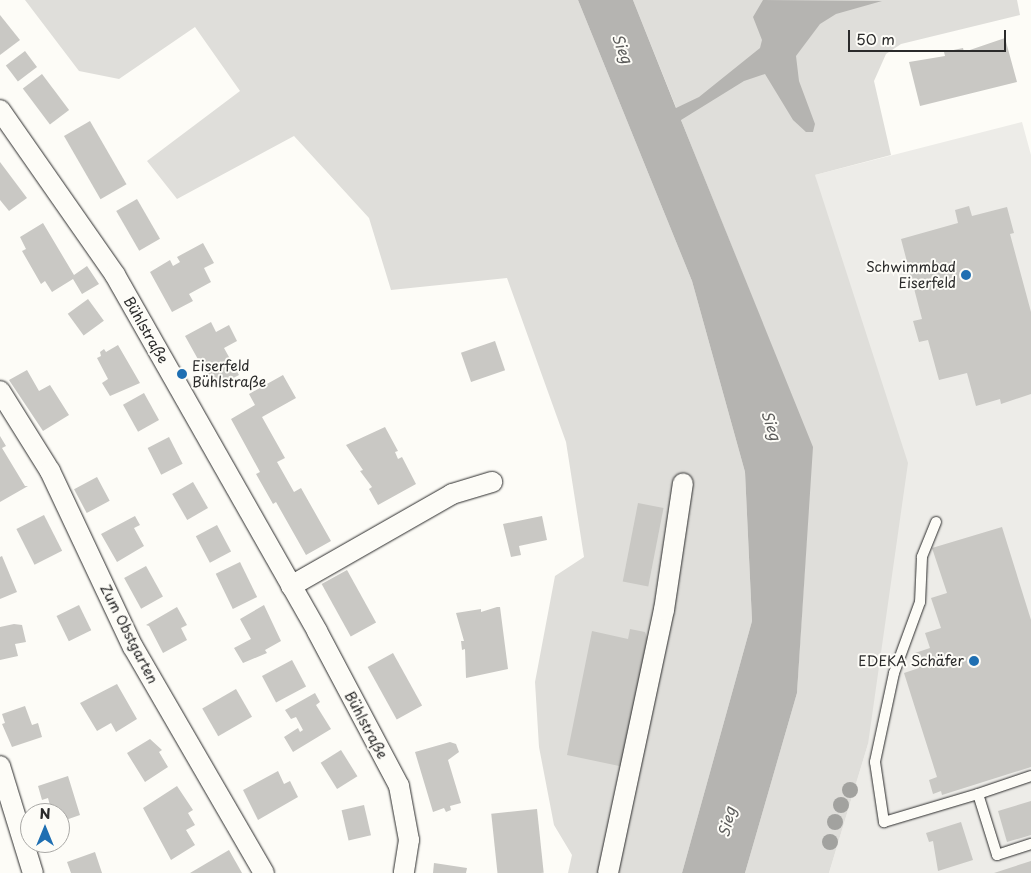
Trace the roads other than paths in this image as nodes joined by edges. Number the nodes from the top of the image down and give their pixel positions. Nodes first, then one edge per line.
1 (0, 110) edge
2 (0, 391) edge
3 (492, 482) dead end
4 (683, 483) dead end
5 (936, 522) dead end
6 (291, 586) junction
7 (0, 766) edge
8 (1031, 776) edge
9 (978, 794) junction
10 (1031, 844) edge
11 (33, 873) edge
12 (264, 873) edge
13 (404, 873) edge
14 (608, 873) edge

1 - 6 street, Bühlstraße
2 - 12 street, Zum Obstgarten
3 - 6 street
4 - 14 street
5 - 9 lane
6 - 13 street, Bühlstraße
7 - 11 street
8 - 9 lane
9 - 10 lane

